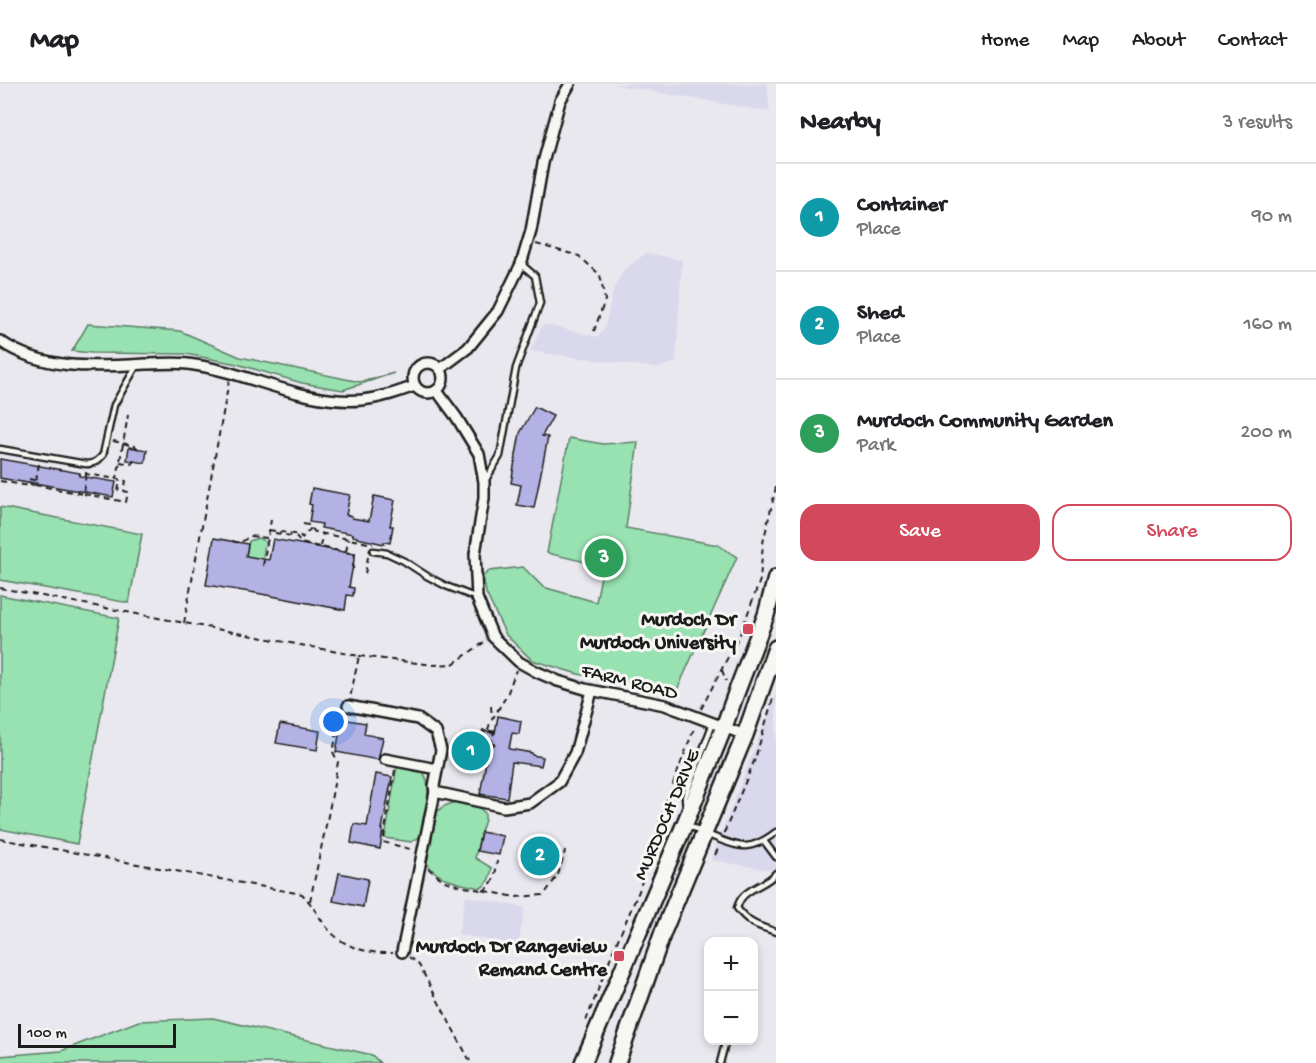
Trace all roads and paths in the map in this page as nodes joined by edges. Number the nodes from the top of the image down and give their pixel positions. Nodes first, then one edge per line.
1 (570, 84) edge
2 (528, 242) junction
3 (521, 264) junction
4 (594, 331) dead end
5 (0, 340) edge
6 (137, 365) junction
7 (441, 369) junction
8 (230, 372) junction
9 (415, 386) junction
10 (437, 391) junction
11 (106, 440) junction
12 (0, 449) edge
13 (138, 449) dead end
14 (134, 461) dead end
15 (120, 462) dead end
16 (29, 479) dead end
17 (0, 481) edge
18 (39, 481) dead end
19 (484, 482) junction
20 (35, 485) dead end
21 (776, 488) edge
22 (118, 491) dead end
23 (83, 494) dead end
24 (271, 520) dead end
25 (303, 524) dead end
26 (311, 528) junction
27 (269, 530) junction
28 (275, 533) dead end
29 (323, 534) junction
30 (268, 538) junction
31 (300, 539) junction
32 (349, 539) junction
33 (232, 541) dead end
34 (370, 543) junction
35 (377, 544) dead end
36 (320, 547) junction
37 (346, 551) junction
38 (373, 551) dead end
39 (263, 566) dead end
40 (353, 569) dead end
41 (368, 575) dead end
42 (776, 578) edge
43 (0, 588) edge
44 (477, 598) junction
45 (184, 623) junction
46 (493, 637) junction
47 (776, 648) edge
48 (358, 656) junction
49 (519, 662) junction
50 (592, 691) junction
51 (773, 699) dead end
52 (348, 706) junction
53 (491, 706) dead end
54 (698, 717) junction
55 (492, 720) junction
56 (719, 725) junction
57 (489, 731) junction
58 (494, 731) junction
59 (499, 732) dead end
60 (745, 735) junction
61 (459, 745) dead end
62 (480, 745) junction
63 (496, 745) dead end
64 (385, 759) dead end
65 (397, 761) junction
66 (437, 769) junction
67 (435, 792) junction
68 (686, 820) junction
69 (729, 822) dead end
70 (704, 832) junction
71 (776, 832) edge
72 (0, 839) edge
73 (764, 841) junction
74 (565, 851) dead end
75 (421, 857) junction
76 (776, 857) edge
77 (498, 861) dead end
78 (776, 873) edge
79 (483, 891) junction
80 (309, 901) junction
81 (776, 932) edge
82 (402, 952) junction
83 (583, 1028) dead end
84 (725, 1045) edge
85 (471, 1063) edge
86 (583, 1063) edge
87 (616, 1063) edge
88 (720, 1063) edge

1 - 2 street
2 - 3 street
2 - 4 path
3 - 7 street
3 - 19 lane
5 - 6 street
6 - 8 street
6 - 11 lane
7 - 9 street
7 - 10 street
8 - 9 street
8 - 45 path
9 - 10 street
10 - 19 street, FARM ROAD
11 - 12 lane
11 - 13 path
14 - 15 path
16 - 18 path
17 - 20 path
19 - 44 street, FARM ROAD
21 - 54 path
22 - 23 path
24 - 27 path
25 - 26 path
26 - 29 path
26 - 31 path
27 - 30 path
27 - 31 path
28 - 31 path
29 - 32 path
29 - 36 path
30 - 33 path
30 - 39 path
31 - 36 path
32 - 34 path
32 - 37 path
34 - 35 path
34 - 41 path
36 - 37 path
37 - 40 path
38 - 44 lane
42 - 56 main road, MURDOCH DRIVE
43 - 45 path
44 - 46 street, FARM ROAD
45 - 48 path
46 - 48 path
46 - 49 street, FARM ROAD
47 - 60 main road
48 - 52 path
49 - 50 street, FARM ROAD
49 - 55 path
50 - 54 street, FARM ROAD
50 - 67 street
51 - 69 path
52 - 66 street
52 - 80 path
53 - 55 path
54 - 56 street, FARM ROAD
54 - 83 path
55 - 57 path
56 - 60 street, FARM ROAD
56 - 68 main road, MURDOCH DRIVE
57 - 58 path
57 - 58 path
57 - 62 path
58 - 59 path
60 - 70 main road
61 - 62 path
62 - 63 path
64 - 65 street
65 - 66 street
65 - 75 path
66 - 67 street
67 - 75 street
68 - 70 lane
68 - 86 main road, MURDOCH DRIVE
70 - 73 lane
70 - 87 main road
71 - 73 lane
72 - 80 path
73 - 76 lane
74 - 79 path
75 - 79 path
75 - 82 street
77 - 79 path
78 - 81 lane
80 - 82 path
82 - 85 path
84 - 88 lane

